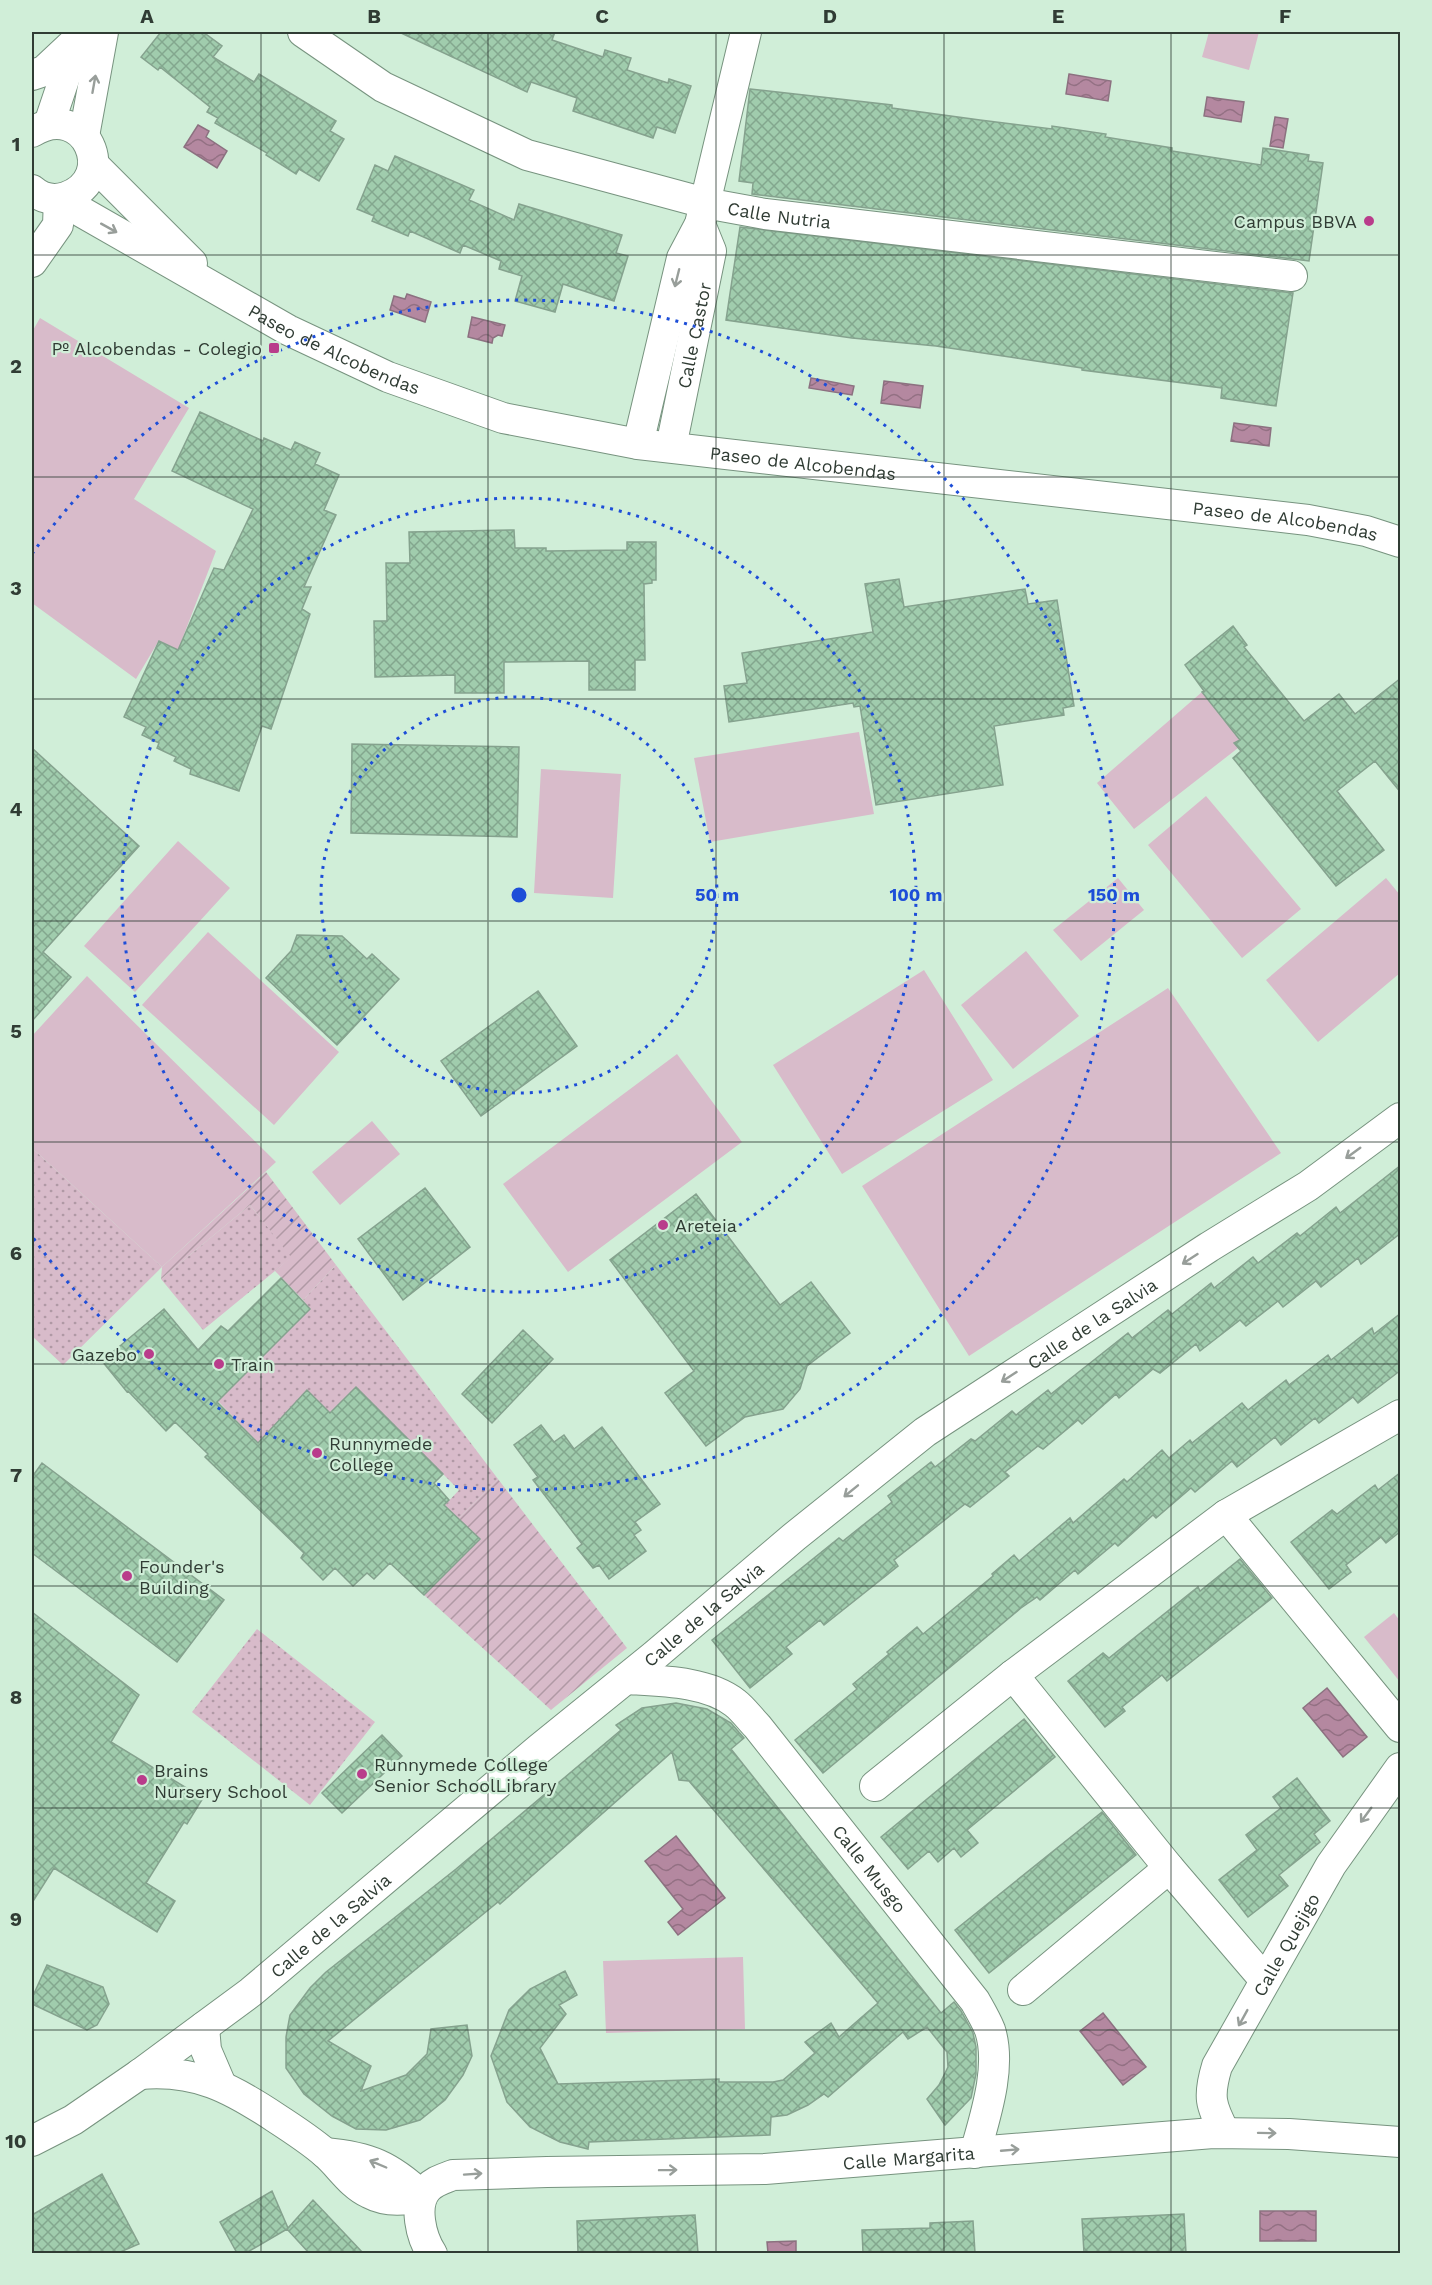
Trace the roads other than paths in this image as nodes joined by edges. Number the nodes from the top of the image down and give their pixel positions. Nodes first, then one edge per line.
1 (103, 32) edge
2 (303, 32) edge
3 (746, 32) edge
4 (78, 37) edge
5 (32, 75) edge
6 (38, 125) edge
7 (84, 136) junction
8 (94, 165) junction
9 (45, 194) edge
10 (703, 214) junction
11 (32, 262) edge
12 (1293, 276) dead end
13 (228, 295) junction
14 (638, 444) junction
15 (671, 447) junction
16 (1401, 542) edge
17 (1401, 1118) edge
18 (1401, 1415) edge
19 (1226, 1515) junction
20 (1013, 1675) junction
21 (626, 1679) junction
22 (1401, 1727) edge
23 (1401, 1768) edge
24 (875, 1786) dead end
25 (1169, 1868) junction
26 (1264, 1979) junction
27 (1023, 1990) dead end
28 (204, 2027) junction
29 (140, 2074) junction
30 (221, 2085) junction
31 (1225, 2133) junction
32 (32, 2141) edge
33 (1401, 2142) edge
34 (975, 2153) junction
35 (422, 2196) junction
36 (432, 2253) edge

7 -> 1 street
2 - 10 street, Calle Nutria
3 - 10 street, Calle Castor
4 - 5 street
4 - 6 street
6 - 7 street
7 - 8 street
8 - 9 street
8 - 13 street, Paseo de Alcobendas
9 - 11 street
9 -> 13 street, Paseo de Alcobendas
10 - 12 street, Calle Nutria
10 -> 14 street, Calle Castor
10 - 15 street, Calle Castor
13 - 14 street, Paseo de Alcobendas
14 - 15 street, Paseo de Alcobendas
15 - 16 street, Paseo de Alcobendas
17 -> 21 street, Calle de la Salvia
18 - 19 street
19 - 20 street
19 - 22 street
20 - 24 street
20 - 25 street
21 - 28 street, Calle de la Salvia
21 - 34 street, Calle Musgo
23 -> 26 street, Calle Quejigo
25 - 26 street
25 - 27 street
26 -> 31 street, Calle Quejigo
28 - 29 street, Calle de la Salvia
28 - 30 street
29 - 30 street
29 - 32 street, Calle de la Salvia
30 - 35 street
31 -> 33 street, Calle Margarita
34 -> 31 street, Calle Margarita
35 -> 34 street, Calle Margarita
35 - 36 street

